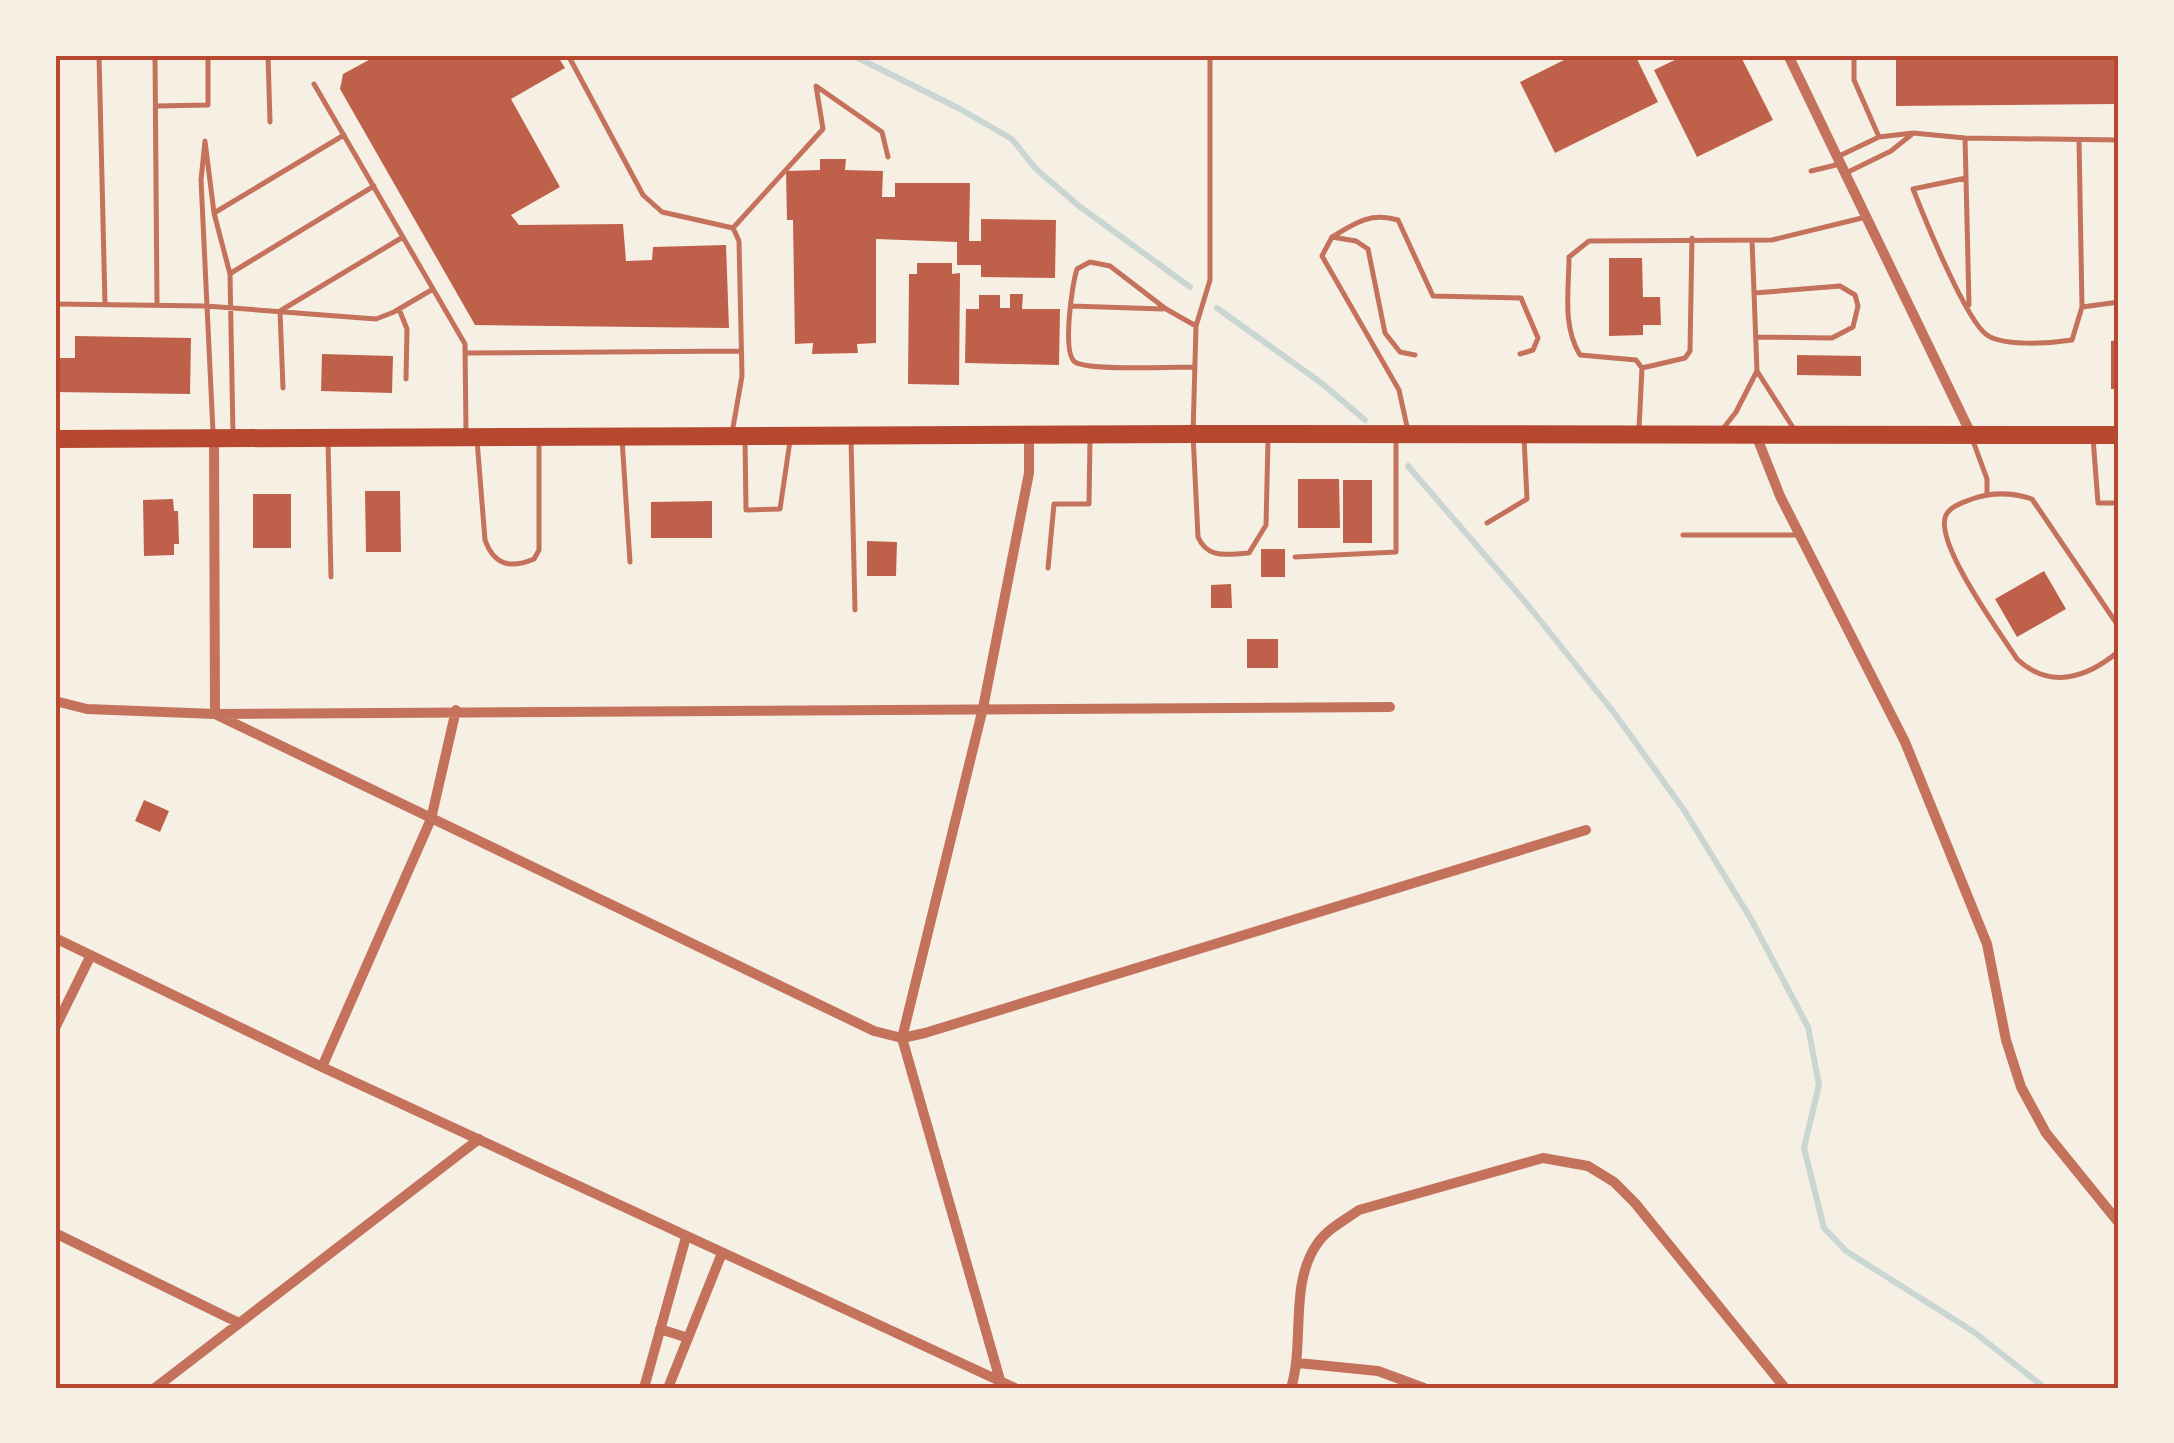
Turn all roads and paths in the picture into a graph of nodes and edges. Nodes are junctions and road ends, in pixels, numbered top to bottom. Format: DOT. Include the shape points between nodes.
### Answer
graph roads {
  1 [pos="99,55"];
  2 [pos="155,55"];
  3 [pos="208,55"];
  4 [pos="268,55"];
  5 [pos="568,55"];
  6 [pos="1210,55"];
  7 [pos="1788,55"];
  8 [pos="1854,55"];
  9 [pos="314,84"];
  10 [pos="156,106"];
  11 [pos="270,122"];
  12 [pos="1914,133"];
  13 [pos="344,136"];
  14 [pos="1879,137"];
  15 [pos="1965,138"];
  16 [pos="2078,139"];
  17 [pos="2119,140"];
  18 [pos="888,157"];
  19 [pos="1840,165"];
  20 [pos="1811,171"];
  21 [pos="1966,178"];
  22 [pos="374,186"];
  23 [pos="214,214"];
  24 [pos="1866,217"];
  25 [pos="733,228"];
  26 [pos="403,236"];
  27 [pos="1332,237"];
  28 [pos="1692,238"];
  29 [pos="1752,240"];
  30 [pos="230,274"];
  31 [pos="433,288"];
  32 [pos="1754,293"];
  33 [pos="2119,302"];
  34 [pos="55,304"];
  35 [pos="104,304"];
  36 [pos="157,305"];
  37 [pos="206,306"];
  38 [pos="1071,306"];
  39 [pos="2082,306"];
  40 [pos="230,308"];
  41 [pos="400,309"];
  42 [pos="1166,310"];
  43 [pos="280,312"];
  44 [pos="1969,312"];
  45 [pos="1196,326"];
  46 [pos="1756,337"];
  47 [pos="741,352"];
  48 [pos="465,354"];
  49 [pos="1520,354"];
  50 [pos="1414,356"];
  51 [pos="1195,367"];
  52 [pos="1642,368"];
  53 [pos="1757,370"];
  54 [pos="406,379"];
  55 [pos="283,388"];
  56 [pos="1090,434"];
  57 [pos="1193,434"];
  58 [pos="1268,434"];
  59 [pos="1402,434"];
  60 [pos="1524,434"];
  61 [pos="1970,434"];
  62 [pos="1029,435"];
  63 [pos="1639,435"];
  64 [pos="1718,435"];
  65 [pos="1756,435"];
  66 [pos="1800,435"];
  67 [pos="2092,435"];
  68 [pos="2119,435"];
  69 [pos="622,436"];
  70 [pos="738,436"];
  71 [pos="791,436"];
  72 [pos="851,436"];
  73 [pos="471,437"];
  74 [pos="540,437"];
  75 [pos="223,438"];
  76 [pos="328,438"];
  77 [pos="55,439"];
  78 [pos="1988,494"];
  79 [pos="2119,503"];
  80 [pos="1487,523"];
  81 [pos="55,533"];
  82 [pos="1800,535"];
  83 [pos="1683,536"];
  84 [pos="1295,556"];
  85 [pos="630,562"];
  86 [pos="1048,568"];
  87 [pos="331,577"];
  88 [pos="55,582"];
  89 [pos="856,610"];
  90 [pos="2119,627"];
  91 [pos="2119,651"];
  92 [pos="55,672"];
  93 [pos="56,701"];
  94 [pos="983,708"];
  95 [pos="1390,708"];
  96 [pos="456,710"];
  97 [pos="215,714"];
  98 [pos="431,819"];
  99 [pos="1586,830"];
  100 [pos="55,938"];
  101 [pos="91,955"];
  102 [pos="55,1028"];
  103 [pos="902,1038"];
  104 [pos="322,1067"];
  105 [pos="479,1139"];
  106 [pos="2119,1223"];
  107 [pos="55,1233"];
  108 [pos="686,1237"];
  109 [pos="722,1254"];
  110 [pos="239,1323"];
  111 [pos="660,1329"];
  112 [pos="688,1338"];
  113 [pos="1298,1363"];
  114 [pos="1000,1380"];
  115 [pos="155,1388"];
  116 [pos="644,1388"];
  117 [pos="668,1388"];
  118 [pos="1015,1388"];
  119 [pos="1291,1388"];
  120 [pos="1424,1388"];
  121 [pos="1786,1388"];
  1 -- 35 [label="lane"];
  2 -- 10 [label="lane"];
  3 -- 10 [label="lane" via="208,104"];
  4 -- 11 [label="lane"];
  5 -- 25 [label="lane" via="643,195 662,212"];
  6 -- 45 [label="lane" via="1210,280"];
  7 -- 19 [label="street"];
  8 -- 14 [label="lane" via="1854,80"];
  9 -- 13 [label="lane"];
  10 -- 36 [label="lane"];
  12 -- 14 [label="lane"];
  12 -- 15 [label="lane"];
  12 -- 19 [label="lane" via="1891,151"];
  13 -- 22 [label="lane"];
  13 -- 23 [label="lane"];
  14 -- 19 [label="lane"];
  15 -- 16 [label="lane"];
  15 -- 21 [label="lane"];
  16 -- 17 [label="lane"];
  16 -- 39 [label="lane"];
  18 -- 25 [label="lane" via="882,132 816,86 824,129"];
  19 -- 20 [label="lane"];
  19 -- 24 [label="street"];
  21 -- 44 [label="lane"];
  21 -- 44 [label="lane" via="1913,189"];
  22 -- 26 [label="lane"];
  22 -- 30 [label="lane"];
  23 -- 30 [label="lane"];
  23 -- 37 [label="lane" via="205,141"];
  24 -- 29 [label="lane"];
  24 -- 61 [label="street"];
  25 -- 47 [label="lane" via="739,241"];
  26 -- 31 [label="lane"];
  26 -- 43 [label="lane"];
  27 -- 49 [label="lane" via="1363,218 1398,220 1434,296 1521,298 1538,338 1533,350"];
  27 -- 50 [label="lane" via="1368,249 1386,333 1400,352"];
  27 -- 59 [label="lane" via="1322,256 1399,390"];
  28 -- 29 [label="lane"];
  28 -- 52 [label="lane" via="1690,351"];
  28 -- 52 [label="lane" via="1589,241 1570,257 1568,321 1580,355 1636,360"];
  29 -- 32 [label="lane"];
  30 -- 40 [label="lane"];
  31 -- 41 [label="lane"];
  31 -- 48 [label="lane"];
  32 -- 46 [label="lane"];
  32 -- 46 [label="lane" via="1840,286 1855,295 1858,306 1853,327 1832,338"];
  33 -- 39 [label="lane"];
  34 -- 35 [label="lane"];
  35 -- 36 [label="lane"];
  36 -- 37 [label="lane"];
  37 -- 40 [label="lane"];
  37 -- 75 [label="lane"];
  38 -- 42 [label="lane"];
  38 -- 42 [label="lane" via="1077,269 1098,262"];
  38 -- 51 [label="lane" via="1073,362"];
  39 -- 44 [label="lane" via="2072,340 2054,343 1985,335"];
  40 -- 43 [label="lane"];
  40 -- 75 [label="lane"];
  41 -- 43 [label="lane" via="376,319"];
  41 -- 54 [label="lane" via="407,329"];
  42 -- 45 [label="lane"];
  43 -- 55 [label="lane"];
  45 -- 51 [label="lane"];
  46 -- 53 [label="lane"];
  47 -- 48 [label="lane"];
  47 -- 70 [label="lane"];
  48 -- 73 [label="lane"];
  51 -- 57 [label="lane"];
  52 -- 63 [label="lane"];
  53 -- 64 [label="lane"];
  53 -- 66 [label="lane"];
  56 -- 57 [label="highway"];
  56 -- 62 [label="highway"];
  56 -- 86 [label="lane" via="1088,504 1054,504"];
  57 -- 58 [label="highway"];
  57 -- 58 [label="lane" via="1198,537 1212,554 1249,553 1263,532"];
  58 -- 59 [label="highway"];
  59 -- 60 [label="highway"];
  59 -- 84 [label="lane" via="1396,552"];
  60 -- 63 [label="highway"];
  60 -- 80 [label="lane" via="1528,498"];
  61 -- 66 [label="highway"];
  61 -- 67 [label="highway"];
  61 -- 78 [label="lane"];
  62 -- 72 [label="highway"];
  62 -- 94 [label="street" via="1028,473"];
  63 -- 64 [label="highway"];
  64 -- 65 [label="highway"];
  65 -- 66 [label="highway"];
  65 -- 82 [label="street"];
  67 -- 68 [label="highway"];
  67 -- 79 [label="lane" via="2098,503"];
  69 -- 70 [label="highway"];
  69 -- 74 [label="highway"];
  69 -- 85 [label="lane"];
  70 -- 71 [label="highway"];
  70 -- 71 [label="lane" via="746,510 780,509"];
  71 -- 72 [label="highway"];
  72 -- 89 [label="lane"];
  73 -- 74 [label="highway"];
  73 -- 74 [label="lane" via="485,540 500,564 534,559 539,550"];
  73 -- 76 [label="highway"];
  75 -- 76 [label="highway"];
  75 -- 77 [label="highway"];
  75 -- 97 [label="street"];
  76 -- 87 [label="lane"];
  78 -- 90 [label="lane" via="2032,500"];
  78 -- 91 [label="lane" via="1954,506 1944,526 1956,564 2017,658 2052,678 2085,673"];
  81 -- 88 [label="lane"];
  82 -- 83 [label="lane"];
  82 -- 106 [label="street" via="1906,742 1986,944 2021,1087 2046,1133"];
  92 -- 93 [label="lane"];
  93 -- 97 [label="street" via="87,709"];
  94 -- 95 [label="street"];
  94 -- 96 [label="street"];
  94 -- 103 [label="street"];
  96 -- 97 [label="street"];
  96 -- 98 [label="street"];
  97 -- 98 [label="street"];
  98 -- 103 [label="street" via="874,1031"];
  98 -- 104 [label="street"];
  99 -- 103 [label="street"];
  100 -- 101 [label="street"];
  101 -- 102 [label="street"];
  101 -- 104 [label="street"];
  103 -- 114 [label="street"];
  104 -- 105 [label="street"];
  105 -- 108 [label="street"];
  105 -- 110 [label="street"];
  107 -- 110 [label="street"];
  108 -- 109 [label="street"];
  108 -- 111 [label="street"];
  109 -- 112 [label="street"];
  109 -- 114 [label="street"];
  110 -- 115 [label="street"];
  111 -- 112 [label="street"];
  111 -- 116 [label="street"];
  112 -- 117 [label="street"];
  113 -- 119 [label="street"];
  113 -- 120 [label="street" via="1378,1370"];
  113 -- 121 [label="street" via="1306,1266 1335,1226 1359,1210 1543,1158 1588,1166 1614,1182"];
  114 -- 118 [label="street"];
}
